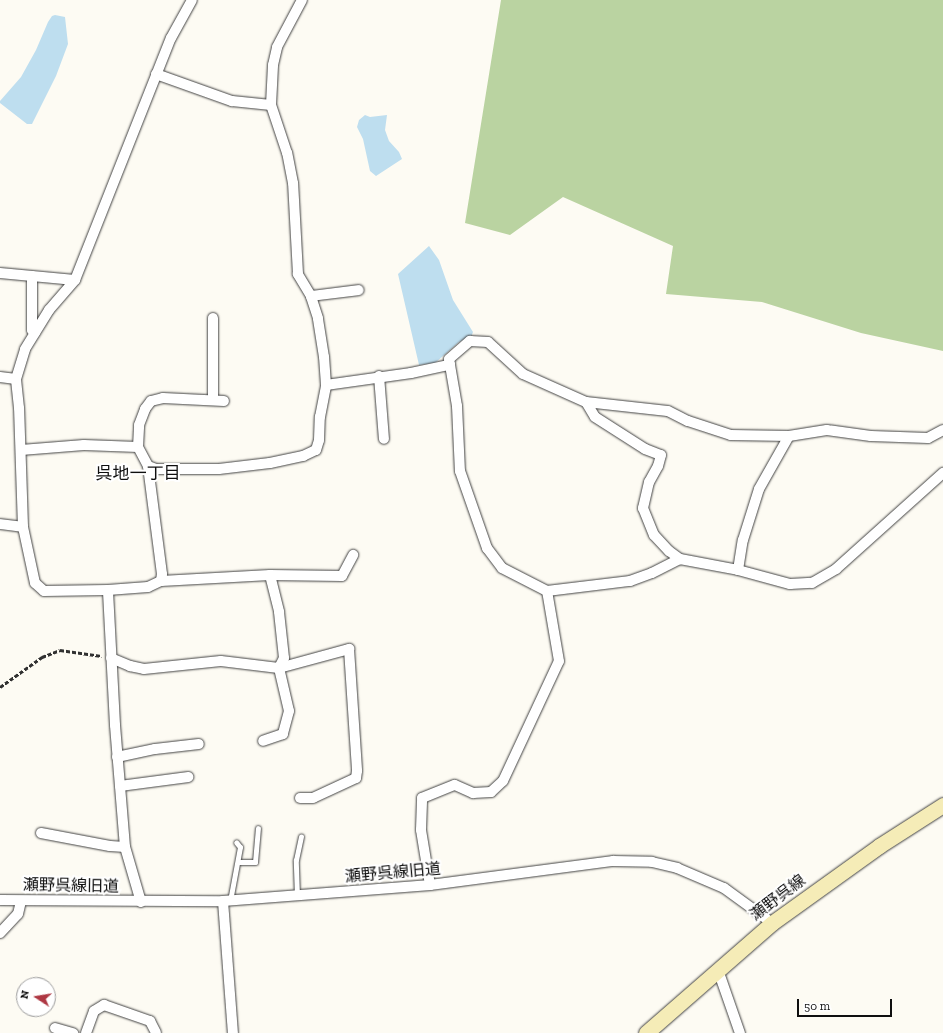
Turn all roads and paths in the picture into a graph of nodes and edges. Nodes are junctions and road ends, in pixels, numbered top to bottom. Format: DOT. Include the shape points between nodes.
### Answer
graph roads {
  1 [pos="192,0"];
  2 [pos="302,0"];
  3 [pos="156,74"];
  4 [pos="271,105"];
  5 [pos="0,273"];
  6 [pos="32,276"];
  7 [pos="75,280"];
  8 [pos="359,290"];
  9 [pos="311,296"];
  10 [pos="213,318"];
  11 [pos="35,333"];
  12 [pos="450,365"];
  13 [pos="379,376"];
  14 [pos="0,378"];
  15 [pos="16,379"];
  16 [pos="326,384"];
  17 [pos="213,400"];
  18 [pos="224,400"];
  19 [pos="586,402"];
  20 [pos="943,430"];
  21 [pos="789,436"];
  22 [pos="384,439"];
  23 [pos="138,447"];
  24 [pos="21,450"];
  25 [pos="148,466"];
  26 [pos="943,473"];
  27 [pos="0,524"];
  28 [pos="23,527"];
  29 [pos="353,555"];
  30 [pos="680,559"];
  31 [pos="738,570"];
  32 [pos="270,575"];
  33 [pos="161,581"];
  34 [pos="108,590"];
  35 [pos="547,591"];
  36 [pos="111,658"];
  37 [pos="279,668"];
  38 [pos="0,687"];
  39 [pos="263,741"];
  40 [pos="199,744"];
  41 [pos="117,757"];
  42 [pos="188,777"];
  43 [pos="120,786"];
  44 [pos="300,798"];
  45 [pos="943,806"];
  46 [pos="258,828"];
  47 [pos="41,833"];
  48 [pos="301,837"];
  49 [pos="236,842"];
  50 [pos="125,847"];
  51 [pos="238,862"];
  52 [pos="430,885"];
  53 [pos="297,896"];
  54 [pos="0,900"];
  55 [pos="21,901"];
  56 [pos="226,901"];
  57 [pos="141,902"];
  58 [pos="772,923"];
  59 [pos="0,933"];
  60 [pos="718,970"];
  61 [pos="55,1028"];
  62 [pos="73,1033"];
  63 [pos="86,1033"];
  64 [pos="156,1033"];
  65 [pos="232,1033"];
  66 [pos="646,1033"];
  67 [pos="740,1033"];
  1 -- 3 [label="street" via="171,38"];
  2 -- 4 [label="street" via="277,47 273,65"];
  3 -- 4 [label="street" via="232,101"];
  3 -- 7 [label="street"];
  4 -- 9 [label="street" via="287,153 293,183 298,274"];
  5 -- 6 [label="street"];
  6 -- 7 [label="street"];
  6 -- 11 [label="street" via="32,330"];
  7 -- 11 [label="street" via="49,310"];
  8 -- 9 [label="street"];
  9 -- 16 [label="street" via="318,318"];
  10 -- 17 [label="street"];
  11 -- 15 [label="street" via="25,349"];
  12 -- 13 [label="street"];
  12 -- 19 [label="street" via="449,359 470,341 488,342 523,374"];
  12 -- 35 [label="street" via="457,406 460,471 487,548 502,568"];
  13 -- 16 [label="street"];
  13 -- 22 [label="street"];
  14 -- 15 [label="street"];
  15 -- 24 [label="street"];
  16 -- 25 [label="street" via="316,450 303,456 219,469 156,469"];
  17 -- 18 [label="street"];
  17 -- 23 [label="street" via="163,398 151,401 139,425"];
  19 -- 21 [label="street" via="668,411 688,421 731,435"];
  19 -- 30 [label="street" via="595,417 645,449 661,455 649,482 643,508 654,535"];
  20 -- 21 [label="street" via="928,438 871,436 827,430"];
  21 -- 31 [label="street" via="759,489"];
  23 -- 24 [label="street" via="84,445"];
  23 -- 25 [label="street"];
  24 -- 28 [label="street"];
  25 -- 33 [label="street"];
  26 -- 31 [label="street" via="836,569 812,583 790,584"];
  27 -- 28 [label="street"];
  28 -- 34 [label="street" via="35,582 44,591"];
  29 -- 32 [label="street" via="342,576"];
  30 -- 31 [label="street"];
  30 -- 35 [label="street" via="630,581"];
  32 -- 33 [label="street"];
  32 -- 37 [label="street" via="279,612 284,658"];
  33 -- 34 [label="street" via="148,587"];
  34 -- 36 [label="street"];
  35 -- 52 [label="street" via="559,661 503,781 491,792 474,794 455,785 422,798 421,830"];
  36 -- 37 [label="street" via="144,669 221,661"];
  36 -- 38 [label="path" via="60,650 42,657"];
  36 -- 41 [label="street"];
  37 -- 39 [label="street" via="289,711 283,734"];
  37 -- 44 [label="street" via="349,649 356,778 313,798"];
  40 -- 41 [label="street"];
  41 -- 43 [label="street"];
  42 -- 43 [label="street"];
  43 -- 50 [label="street"];
  45 -- 58 [label="main road, 瀬野呉線" via="879,846"];
  46 -- 51 [label="lane" via="255,862"];
  47 -- 50 [label="street"];
  48 -- 53 [label="lane" via="296,860"];
  49 -- 51 [label="lane" via="240,847"];
  50 -- 57 [label="street"];
  51 -- 56 [label="lane"];
  52 -- 53 [label="street, 瀬野呉線旧道"];
  52 -- 58 [label="street, 瀬野呉線旧道" via="613,861 652,862 677,868 724,888"];
  53 -- 56 [label="street, 瀬野呉線旧道"];
  54 -- 55 [label="street, 瀬野呉線旧道"];
  55 -- 57 [label="street, 瀬野呉線旧道"];
  55 -- 59 [label="street" via="18,914"];
  56 -- 57 [label="street, 瀬野呉線旧道"];
  56 -- 65 [label="street"];
  58 -- 60 [label="main road, 瀬野呉線"];
  60 -- 66 [label="main road, 瀬野呉線"];
  60 -- 67 [label="street"];
  61 -- 62 [label="street"];
  63 -- 64 [label="street" via="94,1011 104,1005 150,1021"];
}
